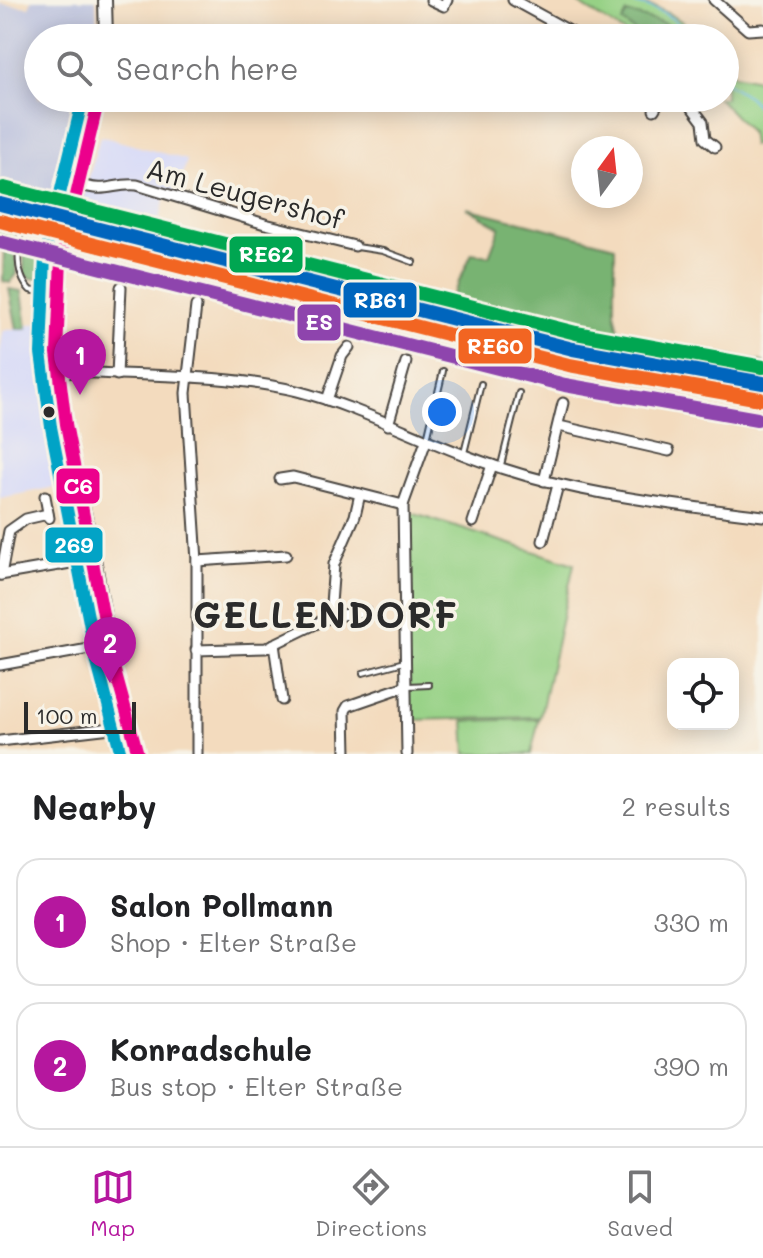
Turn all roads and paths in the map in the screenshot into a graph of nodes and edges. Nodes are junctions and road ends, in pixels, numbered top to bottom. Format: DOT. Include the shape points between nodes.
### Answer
graph roads {
  1 [pos="105,0"];
  2 [pos="431,0"];
  3 [pos="447,0"];
  4 [pos="513,0"];
  5 [pos="714,0"];
  6 [pos="106,24"];
  7 [pos="557,24"];
  8 [pos="763,29"];
  9 [pos="96,112"];
  10 [pos="696,112"];
  11 [pos="715,147"];
  12 [pos="78,184"];
  13 [pos="0,187"];
  14 [pos="355,246"];
  15 [pos="413,262"];
  16 [pos="121,287"];
  17 [pos="57,295"];
  18 [pos="196,306"];
  19 [pos="349,347"];
  20 [pos="406,362"];
  21 [pos="443,371"];
  22 [pos="60,374"];
  23 [pos="117,375"];
  24 [pos="188,379"];
  25 [pos="481,384"];
  26 [pos="519,393"];
  27 [pos="327,400"];
  28 [pos="563,403"];
  29 [pos="388,425"];
  30 [pos="559,426"];
  31 [pos="426,441"];
  32 [pos="669,451"];
  33 [pos="464,455"];
  34 [pos="496,466"];
  35 [pos="280,479"];
  36 [pos="544,481"];
  37 [pos="558,485"];
  38 [pos="360,494"];
  39 [pos="45,496"];
  40 [pos="403,505"];
  41 [pos="763,516"];
  42 [pos="473,522"];
  43 [pos="54,533"];
  44 [pos="543,541"];
  45 [pos="286,555"];
  46 [pos="94,559"];
  47 [pos="197,561"];
  48 [pos="60,565"];
  49 [pos="1,575"];
  50 [pos="365,611"];
  51 [pos="330,617"];
  52 [pos="274,644"];
  53 [pos="111,645"];
  54 [pos="196,650"];
  55 [pos="406,662"];
  56 [pos="0,665"];
  57 [pos="363,673"];
  58 [pos="429,685"];
  59 [pos="406,686"];
  60 [pos="282,700"];
  61 [pos="128,726"];
  62 [pos="0,741"];
  63 [pos="138,754"];
  64 [pos="197,754"];
  65 [pos="346,754"];
  66 [pos="407,754"];
  1 -- 6 [label="main road"];
  2 -- 3 [label="street" via="444,6"];
  4 -- 7 [label="street"];
  5 -- 8 [label="street" via="748,30"];
  9 -- 12 [label="main road"];
  10 -- 11 [label="street" via="705,139"];
  12 -- 14 [label="street, Am Leugershof" via="109,190 137,185"];
  12 -- 17 [label="main road"];
  13 -- 17 [label="lane" via="30,195 23,221 21,278 30,290"];
  14 -- 15 [label="lane"];
  16 -- 23 [label="street"];
  17 -- 22 [label="main road"];
  18 -- 24 [label="street"];
  19 -- 27 [label="street"];
  20 -- 29 [label="street"];
  21 -- 31 [label="lane"];
  22 -- 23 [label="street"];
  22 -- 46 [label="main road"];
  23 -- 24 [label="street"];
  24 -- 27 [label="street" via="268,386"];
  24 -- 47 [label="street"];
  25 -- 33 [label="lane"];
  26 -- 34 [label="lane"];
  27 -- 29 [label="street"];
  28 -- 30 [label="street"];
  29 -- 31 [label="street"];
  30 -- 32 [label="street"];
  30 -- 36 [label="street"];
  31 -- 33 [label="street"];
  31 -- 40 [label="street"];
  33 -- 34 [label="street"];
  34 -- 36 [label="street"];
  34 -- 42 [label="street"];
  35 -- 38 [label="street" via="293,477"];
  36 -- 37 [label="street"];
  37 -- 41 [label="street"];
  37 -- 44 [label="street"];
  38 -- 40 [label="street"];
  38 -- 51 [label="street" via="334,564"];
  39 -- 49 [label="street" via="48,516 26,519 9,531"];
  40 -- 55 [label="street"];
  43 -- 48 [label="street"];
  45 -- 47 [label="street"];
  46 -- 48 [label="street"];
  46 -- 53 [label="main road"];
  47 -- 54 [label="street"];
  48 -- 49 [label="street"];
  50 -- 51 [label="street"];
  51 -- 52 [label="street"];
  52 -- 54 [label="street" via="245,651"];
  52 -- 60 [label="street"];
  53 -- 56 [label="street"];
  53 -- 61 [label="main road"];
  54 -- 64 [label="street"];
  55 -- 57 [label="lane"];
  55 -- 59 [label="street"];
  58 -- 59 [label="lane"];
  59 -- 65 [label="street" via="348,706"];
  59 -- 66 [label="street"];
  61 -- 62 [label="street"];
  61 -- 63 [label="main road"];
}
